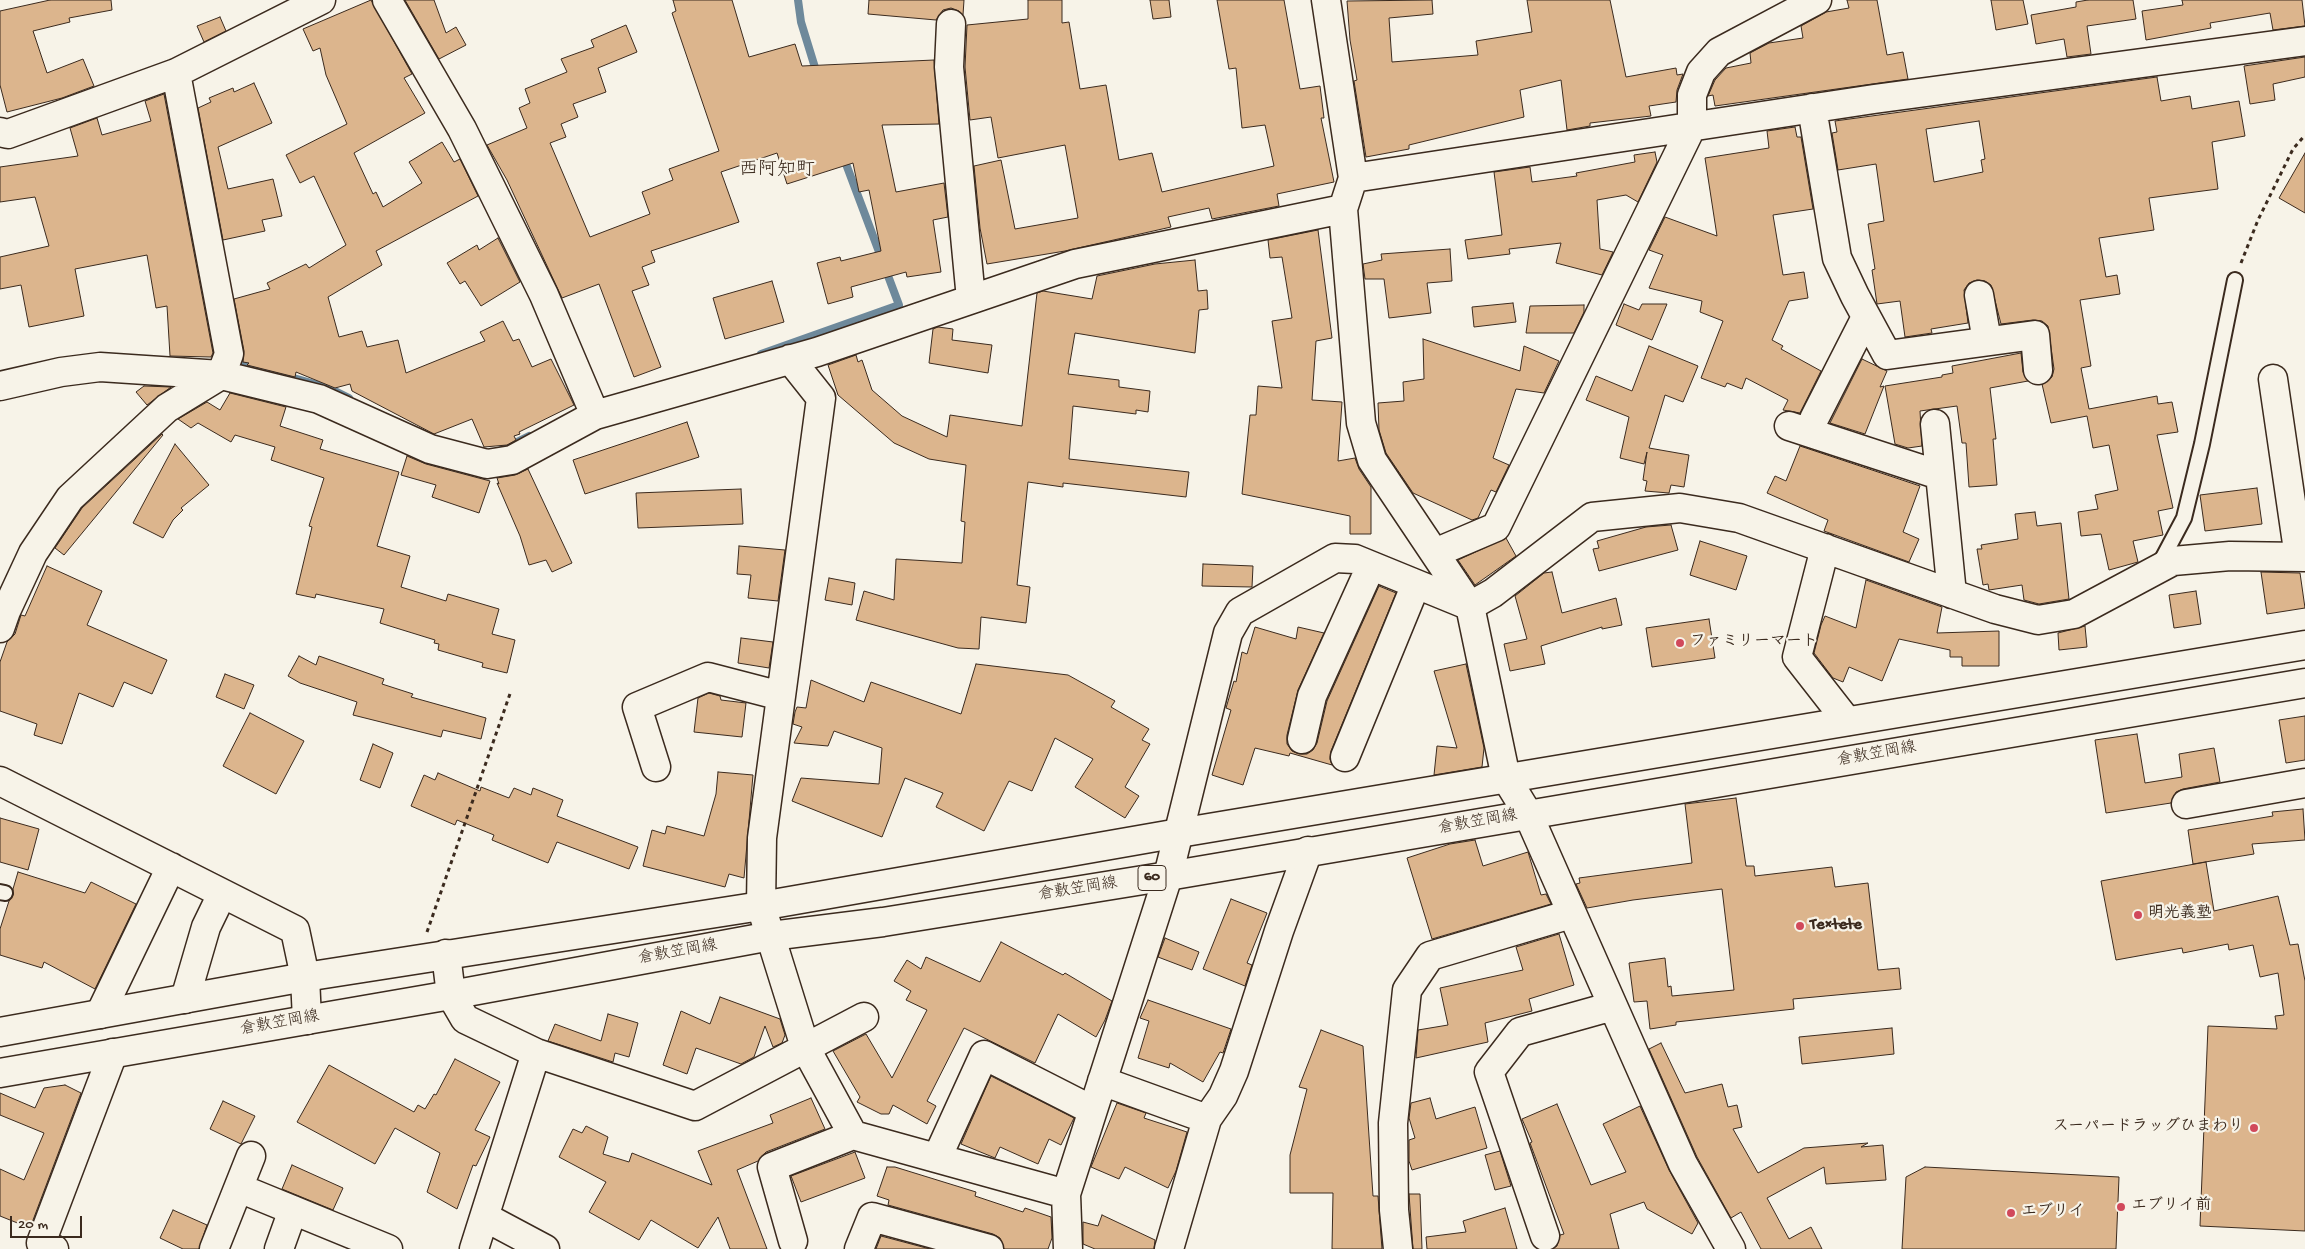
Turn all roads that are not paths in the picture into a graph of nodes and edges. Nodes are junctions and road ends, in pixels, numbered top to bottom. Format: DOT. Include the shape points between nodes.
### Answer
graph roads {
  1 [pos="321,0"];
  2 [pos="387,0"];
  3 [pos="1326,0"];
  4 [pos="1817,0"];
  5 [pos="951,24"];
  6 [pos="2305,42"];
  7 [pos="176,73"];
  8 [pos="1812,108"];
  9 [pos="1692,126"];
  10 [pos="0,132"];
  11 [pos="1353,178"];
  12 [pos="1343,209"];
  13 [pos="2235,280"];
  14 [pos="1979,295"];
  15 [pos="971,299"];
  16 [pos="1866,317"];
  17 [pos="1987,341"];
  18 [pos="790,358"];
  19 [pos="2038,370"];
  20 [pos="221,375"];
  21 [pos="2273,379"];
  22 [pos="0,386"];
  23 [pos="595,415"];
  24 [pos="1934,424"];
  25 [pos="1939,475"];
  26 [pos="1825,548"];
  27 [pos="1435,553"];
  28 [pos="2302,557"];
  29 [pos="1371,566"];
  30 [pos="2156,570"];
  31 [pos="1416,584"];
  32 [pos="1952,594"];
  33 [pos="1470,606"];
  34 [pos="0,628"];
  35 [pos="2305,645"];
  36 [pos="2305,683"];
  37 [pos="781,696"];
  38 [pos="1847,722"];
  39 [pos="1302,739"];
  40 [pos="1345,757"];
  41 [pos="656,767"];
  42 [pos="1506,778"];
  43 [pos="0,781"];
  44 [pos="2305,783"];
  45 [pos="2186,804"];
  46 [pos="1528,814"];
  47 [pos="1178,833"];
  48 [pos="1308,852"];
  49 [pos="170,867"];
  50 [pos="1168,876"];
  51 [pos="222,894"];
  52 [pos="761,906"];
  53 [pos="1571,914"];
  54 [pos="771,936"];
  55 [pos="446,954"];
  56 [pos="305,977"];
  57 [pos="451,995"];
  58 [pos="185,999"];
  59 [pos="1613,1006"];
  60 [pos="100,1014"];
  61 [pos="864,1017"];
  62 [pos="307,1020"];
  63 [pos="0,1032"];
  64 [pos="805,1048"];
  65 [pos="113,1053"];
  66 [pos="536,1053"];
  67 [pos="0,1073"];
  68 [pos="1102,1081"];
  69 [pos="1092,1110"];
  70 [pos="1207,1119"];
  71 [pos="854,1135"];
  72 [pos="251,1156"];
  73 [pos="937,1158"];
  74 [pos="239,1188"];
  75 [pos="1066,1194"];
  76 [pos="293,1210"];
  77 [pos="485,1217"];
  78 [pos="1545,1236"];
  79 [pos="792,1242"];
  80 [pos="1726,1247"];
  81 [pos="54,1249"];
  82 [pos="214,1249"];
  83 [pos="279,1249"];
  84 [pos="388,1249"];
  85 [pos="474,1249"];
  86 [pos="545,1249"];
  87 [pos="859,1249"];
  88 [pos="990,1249"];
  89 [pos="1068,1249"];
  90 [pos="1169,1249"];
  91 [pos="1398,1249"];
  1 -- 7 [label="street"];
  2 -- 23 [label="street" via="462,129 544,295"];
  3 -- 11 [label="street"];
  4 -- 9 [label="street" via="1719,52 1701,72 1692,95"];
  5 -- 15 [label="street" via="949,67"];
  6 -- 8 [label="street"];
  7 -- 10 [label="street" via="8,134"];
  7 -- 20 [label="street" via="229,354"];
  8 -- 9 [label="street"];
  8 -- 16 [label="street" via="1837,258"];
  9 -- 11 [label="street"];
  9 -- 27 [label="street" via="1496,527"];
  11 -- 12 [label="street"];
  12 -- 15 [label="street" via="1076,264"];
  12 -- 27 [label="street" via="1360,423 1372,460"];
  13 -- 30 [label="lane" via="2184,518"];
  14 -- 17 [label="street"];
  15 -- 18 [label="street"];
  16 -- 17 [label="street" via="1887,355"];
  16 -- 25 [label="street" via="1802,422"];
  17 -- 19 [label="street" via="2035,334"];
  18 -- 23 [label="street"];
  18 -- 37 [label="street" via="822,398"];
  20 -- 22 [label="street" via="100,368 61,372"];
  20 -- 23 [label="street" via="319,399 430,448 487,464 512,460"];
  20 -- 34 [label="street" via="167,408 70,498 33,553"];
  21 -- 28 [label="street"];
  24 -- 25 [label="street"];
  25 -- 32 [label="street"];
  26 -- 32 [label="street"];
  26 -- 33 [label="street" via="1739,518 1680,508 1592,517 1493,593"];
  26 -- 38 [label="street" via="1797,657"];
  27 -- 33 [label="street"];
  28 -- 30 [label="street" via="2230,556 2173,561"];
  29 -- 31 [label="street"];
  29 -- 39 [label="street" via="1312,696"];
  29 -- 47 [label="street" via="1355,559 1335,558 1240,612 1228,633"];
  30 -- 32 [label="street" via="2074,614 2038,620"];
  31 -- 33 [label="street"];
  31 -- 40 [label="street"];
  33 -- 42 [label="street"];
  35 -- 38 [label="street, 倉敷笠岡線"];
  36 -- 46 [label="street, 倉敷笠岡線 / 60"];
  37 -- 41 [label="street" via="708,677 637,707"];
  37 -- 52 [label="street" via="762,838"];
  38 -- 42 [label="street, 倉敷笠岡線"];
  42 -- 46 [label="street"];
  42 -- 47 [label="street, 倉敷笠岡線"];
  43 -- 49 [label="street"];
  44 -- 45 [label="street"];
  46 -- 48 [label="street, 倉敷笠岡線 / 60"];
  46 -- 53 [label="street"];
  47 -- 50 [label="street"];
  47 -- 52 [label="street, 倉敷笠岡線"];
  48 -- 50 [label="street, 倉敷笠岡線 / 60"];
  48 -- 70 [label="street" via="1234,1071 1223,1096"];
  49 -- 51 [label="street"];
  49 -- 60 [label="street"];
  50 -- 54 [label="street, 倉敷笠岡線 / 60" via="884,922"];
  50 -- 68 [label="street"];
  51 -- 56 [label="street" via="295,930"];
  51 -- 58 [label="street" via="206,927"];
  52 -- 54 [label="street"];
  52 -- 55 [label="street, 倉敷笠岡線"];
  53 -- 59 [label="street"];
  53 -- 91 [label="street" via="1430,956 1407,990 1393,1124"];
  54 -- 57 [label="street, 倉敷笠岡線 / 60"];
  54 -- 64 [label="street"];
  55 -- 56 [label="street, 倉敷笠岡線"];
  55 -- 57 [label="street"];
  56 -- 58 [label="street, 倉敷笠岡線"];
  56 -- 62 [label="street"];
  57 -- 62 [label="street, 倉敷笠岡線 / 60"];
  57 -- 66 [label="street" via="465,1020"];
  58 -- 60 [label="street, 倉敷笠岡線"];
  59 -- 78 [label="street" via="1520,1032 1489,1072"];
  59 -- 80 [label="street" via="1683,1164"];
  60 -- 63 [label="street, 倉敷笠岡線"];
  61 -- 64 [label="street"];
  62 -- 65 [label="street, 倉敷笠岡線 / 60"];
  64 -- 66 [label="street" via="695,1106"];
  64 -- 71 [label="street"];
  65 -- 67 [label="street, 倉敷笠岡線 / 60"];
  65 -- 81 [label="street" via="41,1243"];
  66 -- 77 [label="street"];
  68 -- 69 [label="street"];
  68 -- 70 [label="street"];
  69 -- 73 [label="street" via="984,1055"];
  69 -- 75 [label="street"];
  70 -- 90 [label="street"];
  71 -- 73 [label="street"];
  71 -- 79 [label="street" via="772,1167"];
  72 -- 74 [label="street"];
  73 -- 75 [label="street"];
  74 -- 76 [label="street"];
  74 -- 82 [label="street"];
  75 -- 89 [label="street"];
  76 -- 83 [label="street"];
  76 -- 84 [label="street"];
  77 -- 85 [label="street"];
  77 -- 86 [label="street"];
  87 -- 88 [label="street" via="872,1217"];
}
